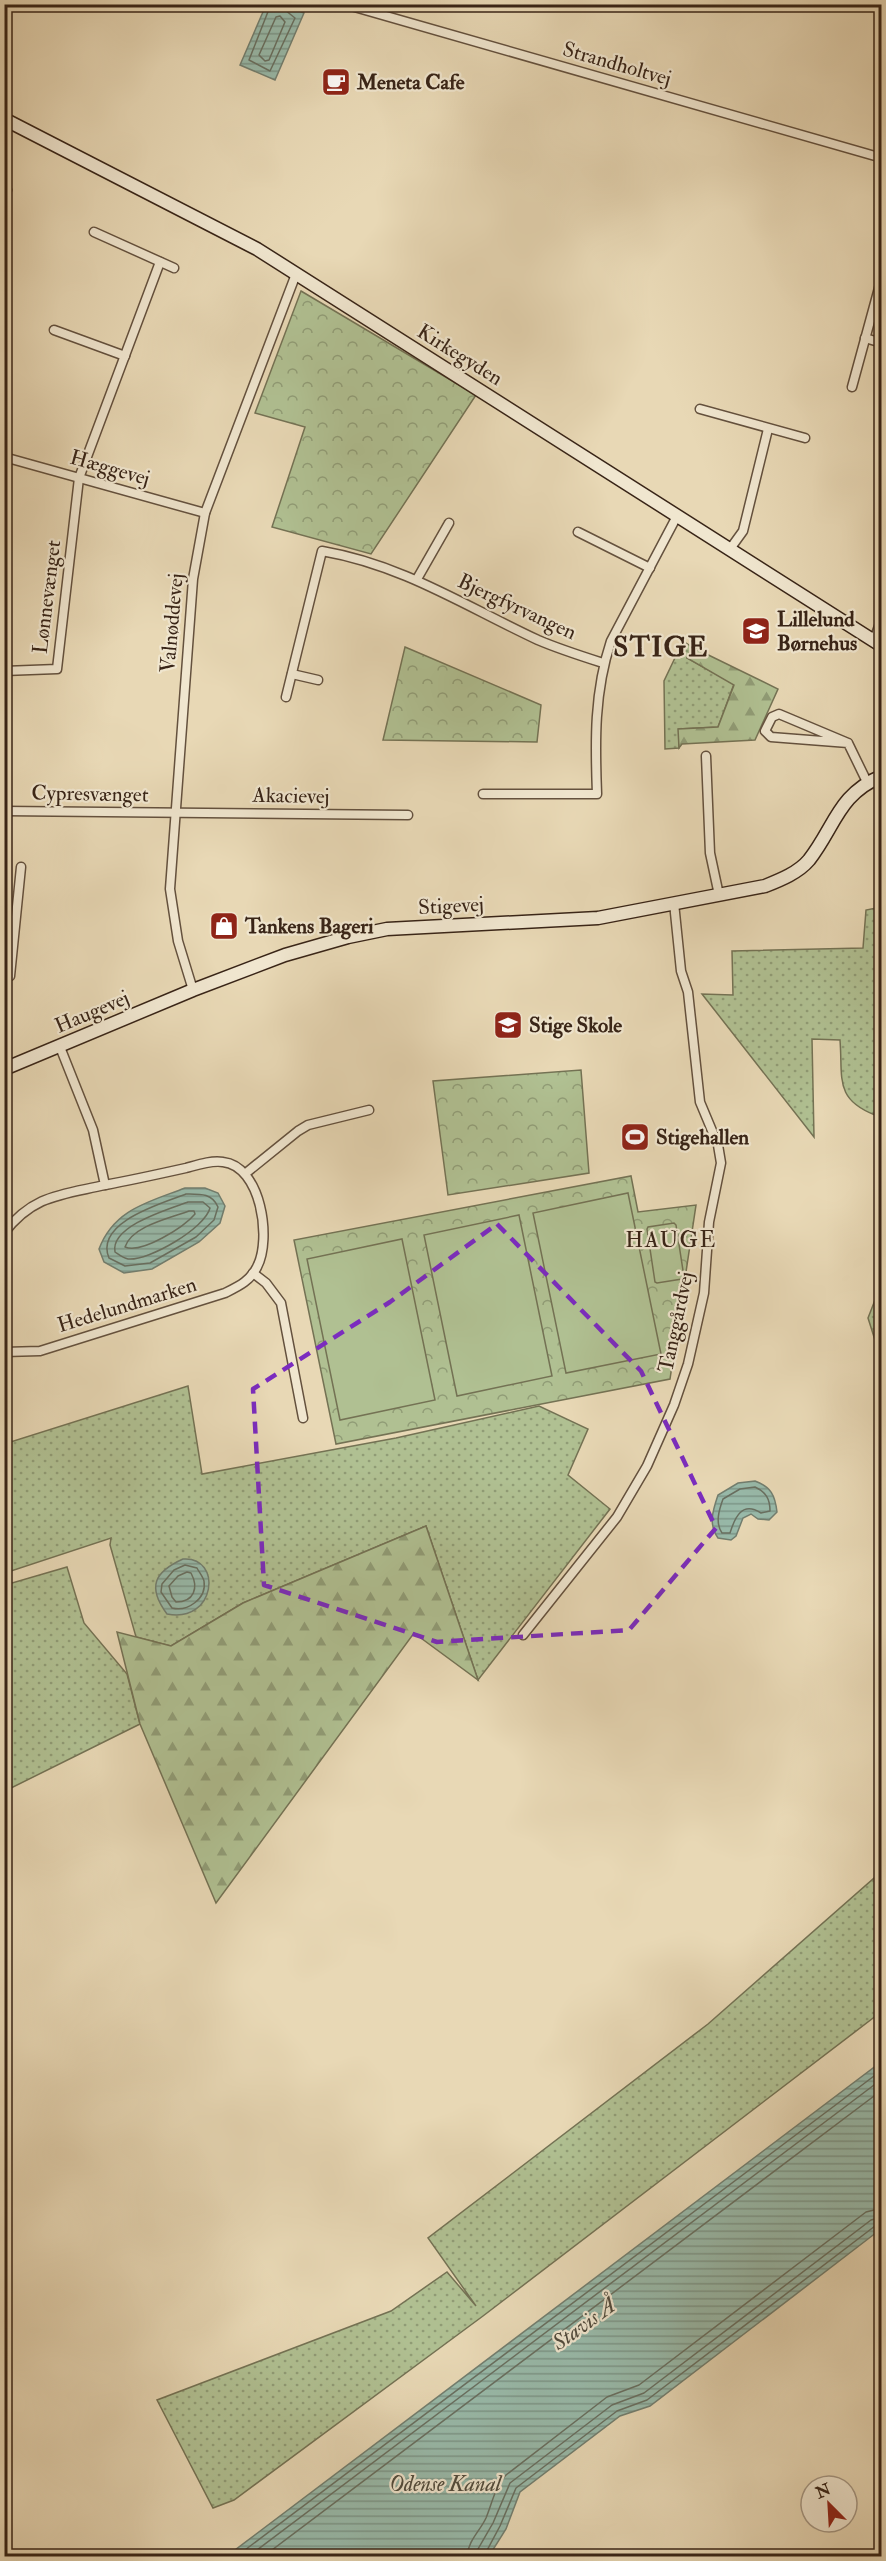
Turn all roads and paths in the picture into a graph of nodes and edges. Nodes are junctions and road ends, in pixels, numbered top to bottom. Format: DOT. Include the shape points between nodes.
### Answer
graph roads {
  1 [pos="344,4"];
  2 [pos="4,119"];
  3 [pos="882,158"];
  4 [pos="4,188"];
  5 [pos="4,197"];
  6 [pos="94,232"];
  7 [pos="160,262"];
  8 [pos="174,268"];
  9 [pos="296,274"];
  10 [pos="882,278"];
  11 [pos="54,330"];
  12 [pos="865,338"];
  13 [pos="882,343"];
  14 [pos="125,356"];
  15 [pos="852,387"];
  16 [pos="700,409"];
  17 [pos="768,429"];
  18 [pos="805,438"];
  19 [pos="4,457"];
  20 [pos="79,478"];
  21 [pos="205,513"];
  22 [pos="677,516"];
  23 [pos="449,523"];
  24 [pos="578,532"];
  25 [pos="729,549"];
  26 [pos="650,568"];
  27 [pos="417,579"];
  28 [pos="882,618"];
  29 [pos="878,643"];
  30 [pos="603,663"];
  31 [pos="4,671"];
  32 [pos="292,674"];
  33 [pos="318,680"];
  34 [pos="286,697"];
  35 [pos="848,743"];
  36 [pos="706,756"];
  37 [pos="882,776"];
  38 [pos="867,782"];
  39 [pos="483,794"];
  40 [pos="4,811"];
  41 [pos="174,813"];
  42 [pos="408,815"];
  43 [pos="21,867"];
  44 [pos="719,895"];
  45 [pos="674,903"];
  46 [pos="4,975"];
  47 [pos="193,990"];
  48 [pos="60,1047"];
  49 [pos="4,1069"];
  50 [pos="369,1110"];
  51 [pos="246,1173"];
  52 [pos="105,1185"];
  53 [pos="4,1233"];
  54 [pos="256,1269"];
  55 [pos="4,1353"];
  56 [pos="303,1418"];
  57 [pos="523,1635"];
  1 -- 3 [label="street, Strandholtvej"];
  2 -- 9 [label="street, Kirkegyden" via="248,244"];
  4 -- 5 [label="street"];
  6 -- 7 [label="street"];
  7 -- 8 [label="street"];
  7 -- 14 [label="street"];
  9 -- 21 [label="street, Valnøddevej"];
  9 -- 22 [label="street, Kirkegyden"];
  10 -- 12 [label="street"];
  11 -- 14 [label="street"];
  12 -- 13 [label="street"];
  12 -- 15 [label="street"];
  14 -- 20 [label="street"];
  16 -- 17 [label="street"];
  17 -- 18 [label="street"];
  17 -- 25 [label="street" via="743,531"];
  19 -- 20 [label="street, Hæggevej"];
  20 -- 21 [label="street, Hæggevej"];
  20 -- 31 [label="street, Lønnevænget" via="57,669"];
  21 -- 41 [label="street, Valnøddevej" via="193,579"];
  22 -- 25 [label="street, Kirkegyden"];
  22 -- 26 [label="street"];
  23 -- 27 [label="street"];
  24 -- 26 [label="street"];
  25 -- 29 [label="street, Kirkegyden"];
  26 -- 30 [label="street"];
  27 -- 30 [label="street, Bjergfyrvangen" via="539,640"];
  27 -- 32 [label="street, Bjergfyrvangen" via="354,556 322,551"];
  28 -- 29 [label="street"];
  30 -- 39 [label="street" via="595,724 597,794"];
  32 -- 33 [label="street"];
  32 -- 34 [label="street, Bjergfyrvangen"];
  35 -- 35 [label="street" via="780,714 772,717 765,731 771,737"];
  35 -- 38 [label="street"];
  36 -- 44 [label="street" via="710,853"];
  37 -- 38 [label="street, Stigevej"];
  38 -- 44 [label="street, Stigevej" via="846,800 808,861 794,872 765,886"];
  40 -- 41 [label="street, Cypresvænget"];
  41 -- 42 [label="street, Akacievej"];
  41 -- 47 [label="street, Valnøddevej" via="170,889 178,941"];
  43 -- 46 [label="street" via="10,976"];
  44 -- 45 [label="street, Stigevej"];
  45 -- 47 [label="street, Stigevej" via="598,918 375,931 318,944"];
  45 -- 57 [label="street, Tanggårdvej" via="700,1102 718,1145 721,1163 709,1222 704,1293 677,1398 646,1466 617,1517"];
  47 -- 48 [label="street, Haugevej"];
  48 -- 49 [label="street, Haugevej"];
  48 -- 52 [label="street" via="93,1130"];
  50 -- 51 [label="street" via="304,1127"];
  51 -- 52 [label="street" via="222,1161"];
  51 -- 54 [label="street" via="262,1224 263,1245"];
  52 -- 53 [label="street" via="41,1200"];
  54 -- 55 [label="street, Hedelundmarken" via="241,1285 212,1297 40,1351"];
  54 -- 56 [label="street" via="281,1303"];
}
